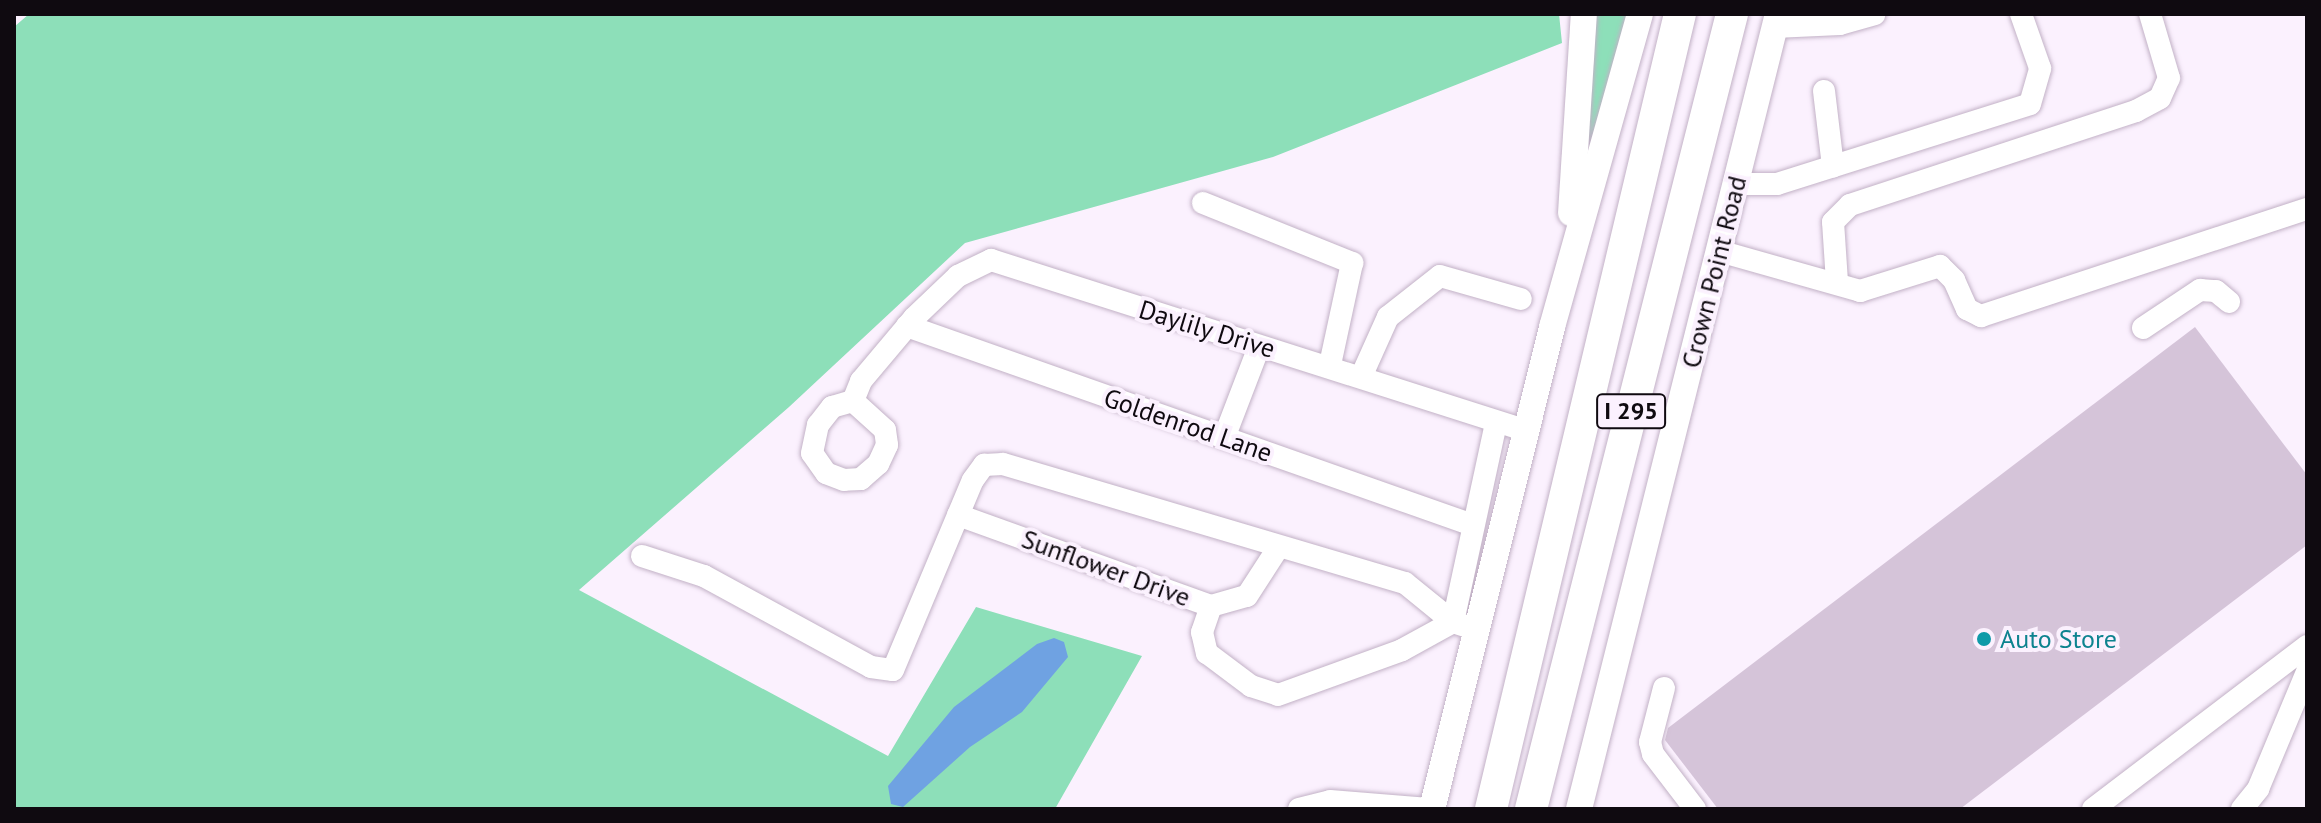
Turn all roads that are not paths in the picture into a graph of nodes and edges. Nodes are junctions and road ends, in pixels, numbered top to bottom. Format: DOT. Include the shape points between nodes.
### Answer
graph roads {
  1 [pos="1584,14"];
  2 [pos="1640,14"];
  3 [pos="1732,14"];
  4 [pos="1875,14"];
  5 [pos="2021,14"];
  6 [pos="2150,14"];
  7 [pos="1678,21"];
  8 [pos="1776,21"];
  9 [pos="1824,91"];
  10 [pos="1833,166"];
  11 [pos="1735,184"];
  12 [pos="1203,203"];
  13 [pos="2307,209"];
  14 [pos="1719,251"];
  15 [pos="1837,282"];
  16 [pos="1563,288"];
  17 [pos="1521,299"];
  18 [pos="2229,302"];
  19 [pos="907,326"];
  20 [pos="2143,328"];
  21 [pos="1259,347"];
  22 [pos="1330,365"];
  23 [pos="1361,377"];
  24 [pos="853,401"];
  25 [pos="1496,423"];
  26 [pos="1527,431"];
  27 [pos="1224,438"];
  28 [pos="958,515"];
  29 [pos="1470,524"];
  30 [pos="1278,548"];
  31 [pos="642,556"];
  32 [pos="1211,606"];
  33 [pos="1465,626"];
  34 [pos="2307,646"];
  35 [pos="2307,672"];
  36 [pos="1664,688"];
  37 [pos="1299,809"];
  38 [pos="1431,809"];
  39 [pos="1491,809"];
  40 [pos="1531,809"];
  41 [pos="1579,809"];
  42 [pos="1695,809"];
  43 [pos="2093,809"];
  44 [pos="2242,809"];
  1 -- 16 [label="main road" via="1581,120"];
  2 -- 16 [label="main road"];
  3 -- 40 [label="highway, I 295"];
  4 -- 8 [label="street" via="1840,24"];
  5 -- 10 [label="street" via="2040,68 2030,104"];
  6 -- 15 [label="street" via="2169,78 2160,98 2136,111 1850,205 1833,222"];
  7 -- 39 [label="highway, I 295"];
  8 -- 11 [label="main road, Crown Point Road"];
  9 -- 10 [label="street"];
  10 -- 11 [label="street" via="1777,184"];
  11 -- 14 [label="main road, Crown Point Road"];
  12 -- 22 [label="street" via="1352,263"];
  13 -- 15 [label="street" via="1981,316 1967,309 1954,280 1940,266 1860,291"];
  14 -- 15 [label="street"];
  14 -- 41 [label="main road, Crown Point Road"];
  16 -- 26 [label="main road"];
  17 -- 23 [label="street" via="1440,276 1388,317"];
  18 -- 20 [label="street" via="2216,291 2200,290"];
  19 -- 21 [label="street, Daylily Drive" via="958,276 991,260"];
  19 -- 24 [label="street, Daylily Drive" via="861,381"];
  19 -- 27 [label="street, Goldenrod Lane"];
  21 -- 22 [label="street, Daylily Drive"];
  21 -- 27 [label="street"];
  22 -- 23 [label="street, Daylily Drive"];
  23 -- 25 [label="street, Daylily Drive"];
  25 -- 26 [label="street, Daylily Drive"];
  25 -- 29 [label="street"];
  26 -- 33 [label="main road"];
  27 -- 29 [label="street, Goldenrod Lane"];
  28 -- 30 [label="street" via="984,465 1003,464"];
  28 -- 31 [label="street" via="893,670 871,667 704,576"];
  28 -- 32 [label="street, Sunflower Drive"];
  29 -- 33 [label="street"];
  30 -- 32 [label="street, Sunflower Drive" via="1247,596"];
  30 -- 33 [label="street" via="1405,583"];
  32 -- 33 [label="street" via="1202,632 1207,653 1251,686 1278,695"];
  33 -- 38 [label="main road"];
  34 -- 43 [label="street"];
  35 -- 44 [label="street" via="2258,789"];
  36 -- 42 [label="street" via="1650,742 1653,754"];
  37 -- 38 [label="street" via="1330,801"];
}
